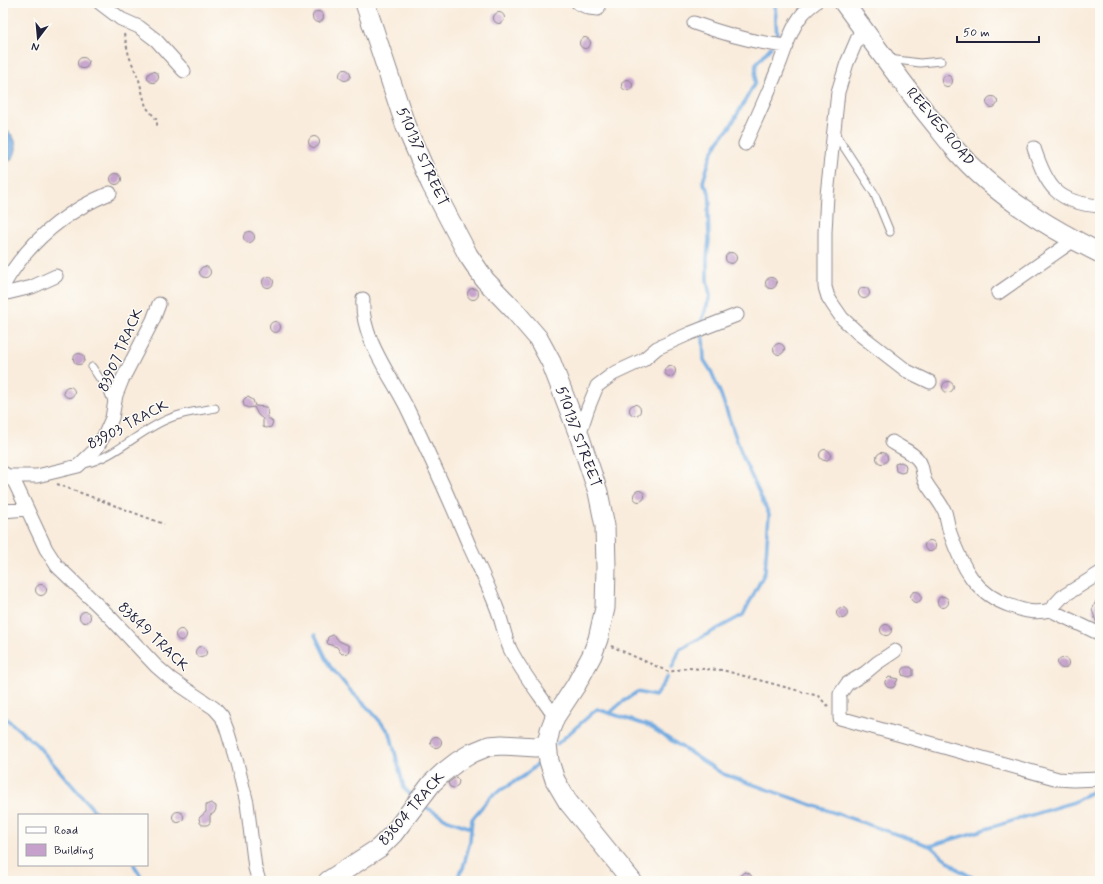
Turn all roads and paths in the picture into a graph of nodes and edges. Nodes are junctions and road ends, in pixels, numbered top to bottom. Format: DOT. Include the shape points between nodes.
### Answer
graph roads {
  1 [pos="100,3"];
  2 [pos="365,3"];
  3 [pos="578,3"];
  4 [pos="815,3"];
  5 [pos="846,4"];
  6 [pos="598,9"];
  7 [pos="121,19"];
  8 [pos="694,23"];
  9 [pos="862,28"];
  10 [pos="787,46"];
  11 [pos="884,58"];
  12 [pos="941,61"];
  13 [pos="184,71"];
  14 [pos="157,127"];
  15 [pos="834,132"];
  16 [pos="745,144"];
  17 [pos="1034,148"];
  18 [pos="110,193"];
  19 [pos="1100,206"];
  20 [pos="890,232"];
  21 [pos="1074,240"];
  22 [pos="1100,253"];
  23 [pos="56,276"];
  24 [pos="3,286"];
  25 [pos="998,293"];
  26 [pos="3,294"];
  27 [pos="362,299"];
  28 [pos="159,304"];
  29 [pos="737,315"];
  30 [pos="92,367"];
  31 [pos="930,382"];
  32 [pos="215,408"];
  33 [pos="114,409"];
  34 [pos="579,435"];
  35 [pos="892,442"];
  36 [pos="78,466"];
  37 [pos="6,474"];
  38 [pos="37,476"];
  39 [pos="27,509"];
  40 [pos="3,511"];
  41 [pos="164,524"];
  42 [pos="1100,573"];
  43 [pos="1053,606"];
  44 [pos="1100,634"];
  45 [pos="598,639"];
  46 [pos="895,651"];
  47 [pos="555,717"];
  48 [pos="840,718"];
  49 [pos="547,744"];
  50 [pos="1100,779"];
  51 [pos="259,881"];
  52 [pos="328,881"];
  53 [pos="632,881"];
  1 -- 7 [label="street"];
  2 -- 34 [label="street, 510137 STREET" via="406,127 432,184 468,256 485,280 538,338 551,362"];
  3 -- 6 [label="street"];
  4 -- 10 [label="street" via="795,25"];
  5 -- 9 [label="street, REEVES ROAD"];
  7 -- 13 [label="street" via="139,27 156,40"];
  7 -- 14 [label="path" via="129,56 146,107 157,120"];
  8 -- 10 [label="street" via="760,43"];
  9 -- 11 [label="street, REEVES ROAD"];
  9 -- 15 [label="street" via="838,92"];
  10 -- 16 [label="street"];
  11 -- 12 [label="lane" via="920,63"];
  11 -- 21 [label="street, REEVES ROAD" via="968,162 1018,204"];
  15 -- 20 [label="lane" via="874,193"];
  15 -- 31 [label="street" via="825,232 824,270 828,297 842,318 858,334 907,371"];
  17 -- 19 [label="street" via="1045,176 1060,195 1073,202"];
  18 -- 24 [label="street" via="80,207 44,234 26,253"];
  21 -- 22 [label="street, REEVES ROAD"];
  21 -- 25 [label="street"];
  23 -- 26 [label="street" via="32,287"];
  27 -- 47 [label="street" via="365,323 373,343 408,411 462,528 496,606 510,648 522,671"];
  28 -- 33 [label="street, 83907 TRACK" via="154,320 122,380"];
  29 -- 34 [label="street" via="657,348 643,360 613,374 597,386"];
  30 -- 33 [label="lane, 83907 TRACK" via="112,398"];
  32 -- 36 [label="lane, 83903 TRACK" via="172,417 102,459"];
  33 -- 36 [label="street, 83907 TRACK" via="101,442"];
  34 -- 45 [label="street, 510137 STREET" via="598,492 605,526 605,608"];
  35 -- 43 [label="street" via="920,462 924,480 944,511 960,559 980,588 990,597 1022,610 1037,613"];
  36 -- 38 [label="street, 83903 TRACK"];
  37 -- 38 [label="street, 83903 TRACK"];
  37 -- 39 [label="street, 83849 TRACK" via="15,483"];
  38 -- 41 [label="path"];
  39 -- 40 [label="street"];
  39 -- 51 [label="street, 83849 TRACK" via="57,566 156,666 214,708 222,717 228,730 247,803"];
  42 -- 43 [label="street"];
  43 -- 44 [label="street"];
  45 -- 47 [label="street, 510137 STREET" via="576,685"];
  45 -- 48 [label="path" via="669,672 687,668 722,670 818,696"];
  46 -- 48 [label="street" via="847,684 840,694"];
  47 -- 49 [label="street, 510137 STREET"];
  48 -- 50 [label="street" via="1058,779"];
  49 -- 52 [label="street, 83804 TRACK" via="536,747 489,746 457,762 432,783 398,828 379,848"];
  49 -- 53 [label="street, 510137 STREET" via="556,780 568,802"];
}
